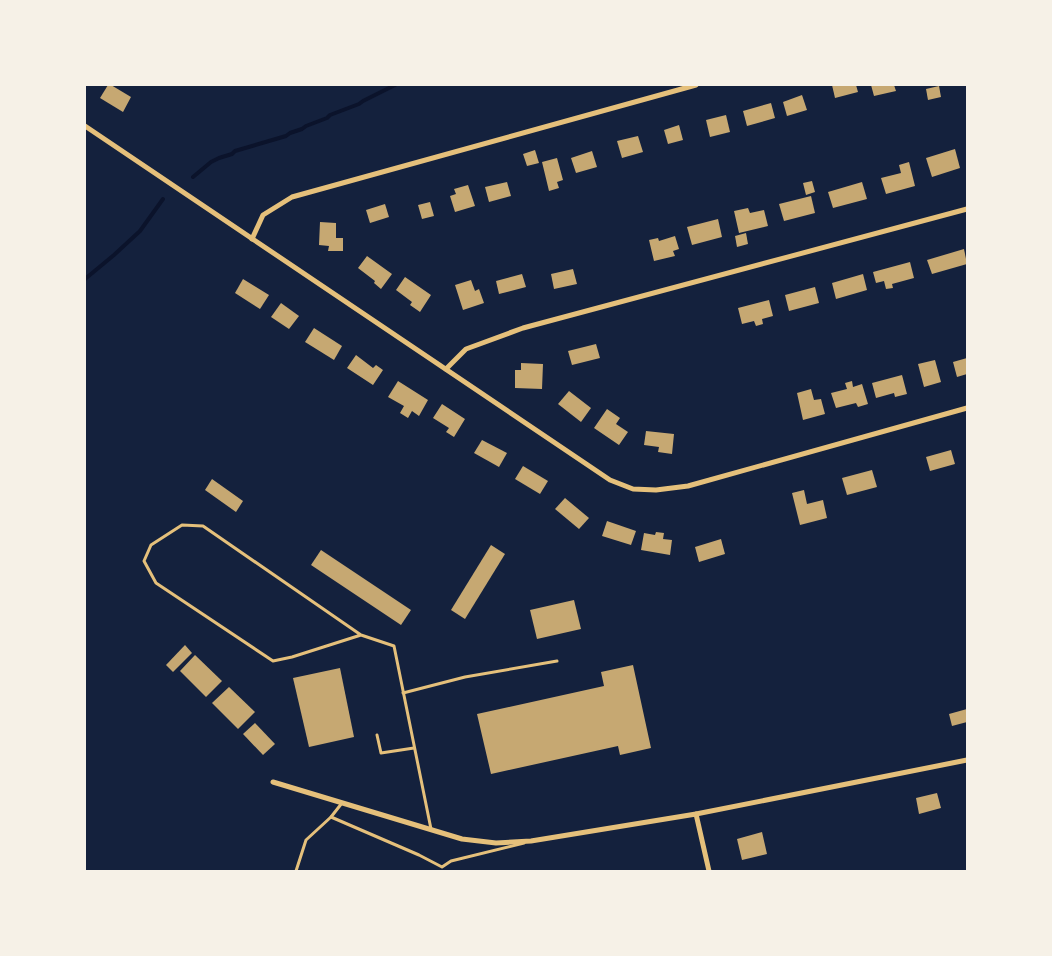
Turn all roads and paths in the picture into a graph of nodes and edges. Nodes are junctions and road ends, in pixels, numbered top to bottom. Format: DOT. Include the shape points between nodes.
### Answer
graph roads {
  1 [pos="696,85"];
  2 [pos="85,126"];
  3 [pos="967,209"];
  4 [pos="252,239"];
  5 [pos="446,369"];
  6 [pos="967,408"];
  7 [pos="361,635"];
  8 [pos="557,661"];
  9 [pos="403,693"];
  10 [pos="378,735"];
  11 [pos="414,748"];
  12 [pos="967,760"];
  13 [pos="273,782"];
  14 [pos="342,803"];
  15 [pos="696,814"];
  16 [pos="331,817"];
  17 [pos="431,830"];
  18 [pos="532,841"];
  19 [pos="296,871"];
  20 [pos="709,871"];
  1 -- 4 [label="street" via="292,197 263,215"];
  2 -- 4 [label="street"];
  3 -- 5 [label="street" via="523,328 466,349"];
  4 -- 5 [label="street"];
  5 -- 6 [label="street" via="610,480 633,489 688,486"];
  7 -- 7 [label="lane" via="204,526 182,525 151,545 144,562 156,583 273,661"];
  7 -- 9 [label="lane" via="394,646"];
  8 -- 9 [label="lane" via="465,677"];
  9 -- 11 [label="lane"];
  10 -- 11 [label="lane" via="382,753"];
  11 -- 17 [label="lane"];
  12 -- 15 [label="street"];
  13 -- 14 [label="street"];
  14 -- 16 [label="lane"];
  14 -- 17 [label="street"];
  15 -- 18 [label="street"];
  15 -- 20 [label="street"];
  16 -- 18 [label="lane" via="442,867 451,861"];
  16 -- 19 [label="lane" via="306,840"];
  17 -- 18 [label="street" via="462,839 496,843"];
}
